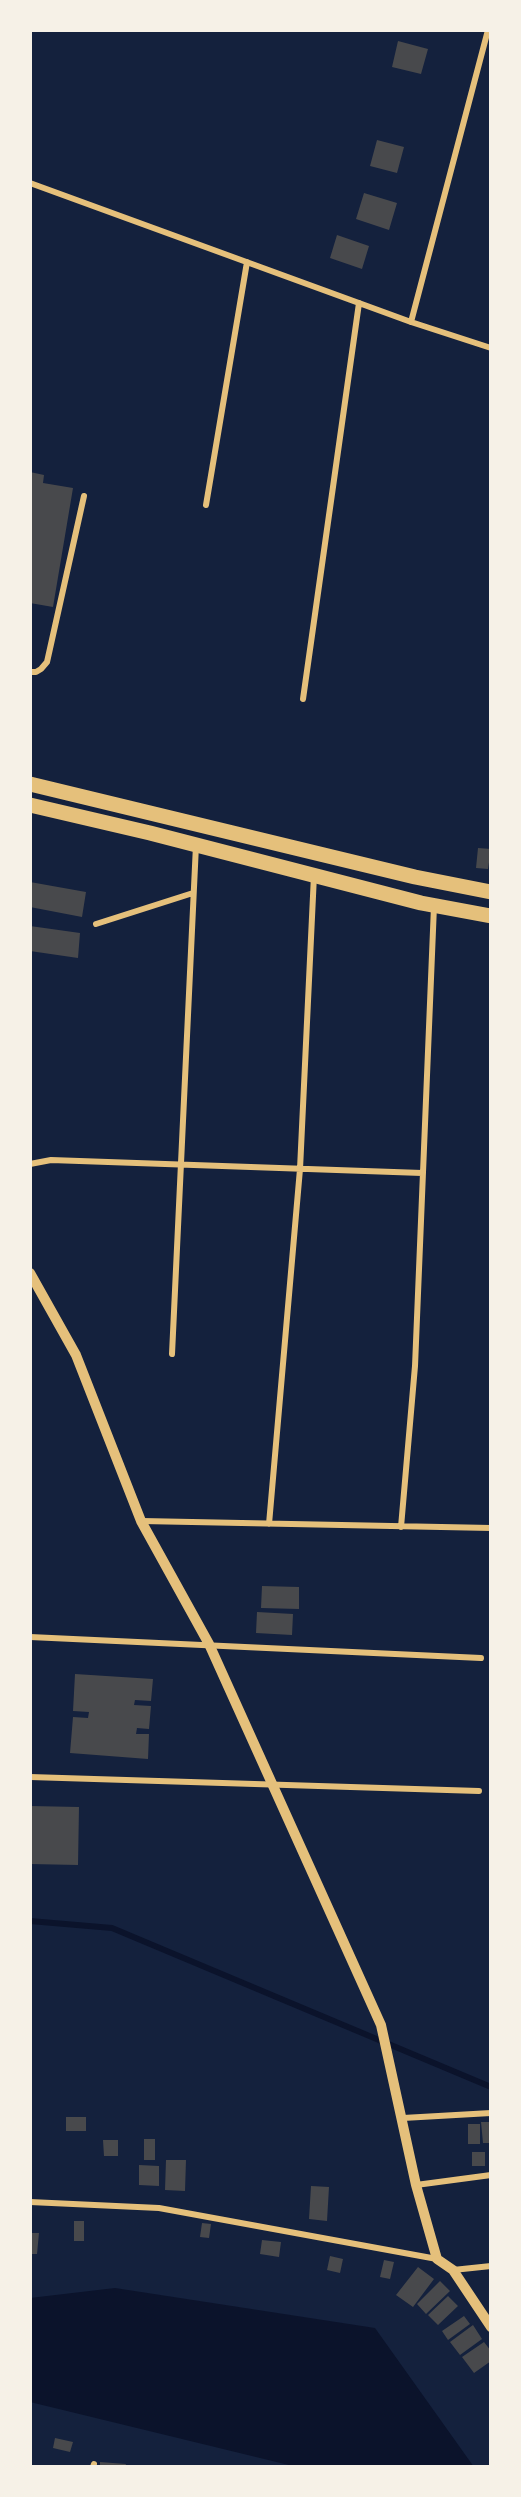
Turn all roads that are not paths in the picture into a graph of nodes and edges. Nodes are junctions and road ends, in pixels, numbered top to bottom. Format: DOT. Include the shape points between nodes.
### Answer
graph roads {
  1 [pos="488,30"];
  2 [pos="30,183"];
  3 [pos="247,262"];
  4 [pos="359,303"];
  5 [pos="411,322"];
  6 [pos="491,348"];
  7 [pos="84,496"];
  8 [pos="206,505"];
  9 [pos="30,672"];
  10 [pos="303,699"];
  11 [pos="30,784"];
  12 [pos="30,805"];
  13 [pos="196,844"];
  14 [pos="314,875"];
  15 [pos="491,892"];
  16 [pos="193,893"];
  17 [pos="434,905"];
  18 [pos="491,916"];
  19 [pos="96,924"];
  20 [pos="30,1164"];
  21 [pos="180,1165"];
  22 [pos="300,1169"];
  23 [pos="422,1173"];
  24 [pos="30,1273"];
  25 [pos="172,1354"];
  26 [pos="141,1521"];
  27 [pos="269,1524"];
  28 [pos="401,1527"];
  29 [pos="491,1528"];
  30 [pos="30,1637"];
  31 [pos="209,1644"];
  32 [pos="481,1658"];
  33 [pos="30,1777"];
  34 [pos="270,1782"];
  35 [pos="479,1791"];
  36 [pos="491,2113"];
  37 [pos="403,2118"];
  38 [pos="491,2175"];
  39 [pos="416,2185"];
  40 [pos="30,2202"];
  41 [pos="436,2259"];
  42 [pos="491,2266"];
  43 [pos="453,2270"];
  44 [pos="491,2327"];
  1 -- 5 [label="street"];
  2 -- 3 [label="street"];
  3 -- 4 [label="street"];
  3 -- 8 [label="street"];
  4 -- 5 [label="street"];
  4 -- 10 [label="street"];
  5 -- 6 [label="street"];
  7 -- 9 [label="street" via="47,662 36,672"];
  11 -- 15 [label="main road"];
  12 -- 13 [label="main road"];
  13 -- 14 [label="main road"];
  13 -- 16 [label="street"];
  14 -- 17 [label="main road"];
  14 -- 22 [label="street"];
  16 -- 19 [label="street"];
  16 -- 21 [label="street"];
  17 -- 18 [label="main road"];
  17 -- 23 [label="street"];
  20 -- 21 [label="street" via="51,1160"];
  21 -- 22 [label="street"];
  21 -- 25 [label="street"];
  22 -- 23 [label="street"];
  22 -- 27 [label="street"];
  23 -- 28 [label="street" via="415,1366"];
  24 -- 26 [label="street" via="76,1355"];
  26 -- 27 [label="street"];
  26 -- 31 [label="street"];
  27 -- 28 [label="street"];
  28 -- 29 [label="street"];
  30 -- 31 [label="street"];
  31 -- 32 [label="street"];
  31 -- 34 [label="street"];
  33 -- 34 [label="street"];
  34 -- 35 [label="street"];
  34 -- 37 [label="street" via="381,2025"];
  36 -- 37 [label="street"];
  37 -- 39 [label="street"];
  38 -- 39 [label="street"];
  39 -- 41 [label="street"];
  40 -- 41 [label="street" via="159,2208"];
  41 -- 43 [label="street"];
  42 -- 43 [label="street"];
  43 -- 44 [label="street"];
}
